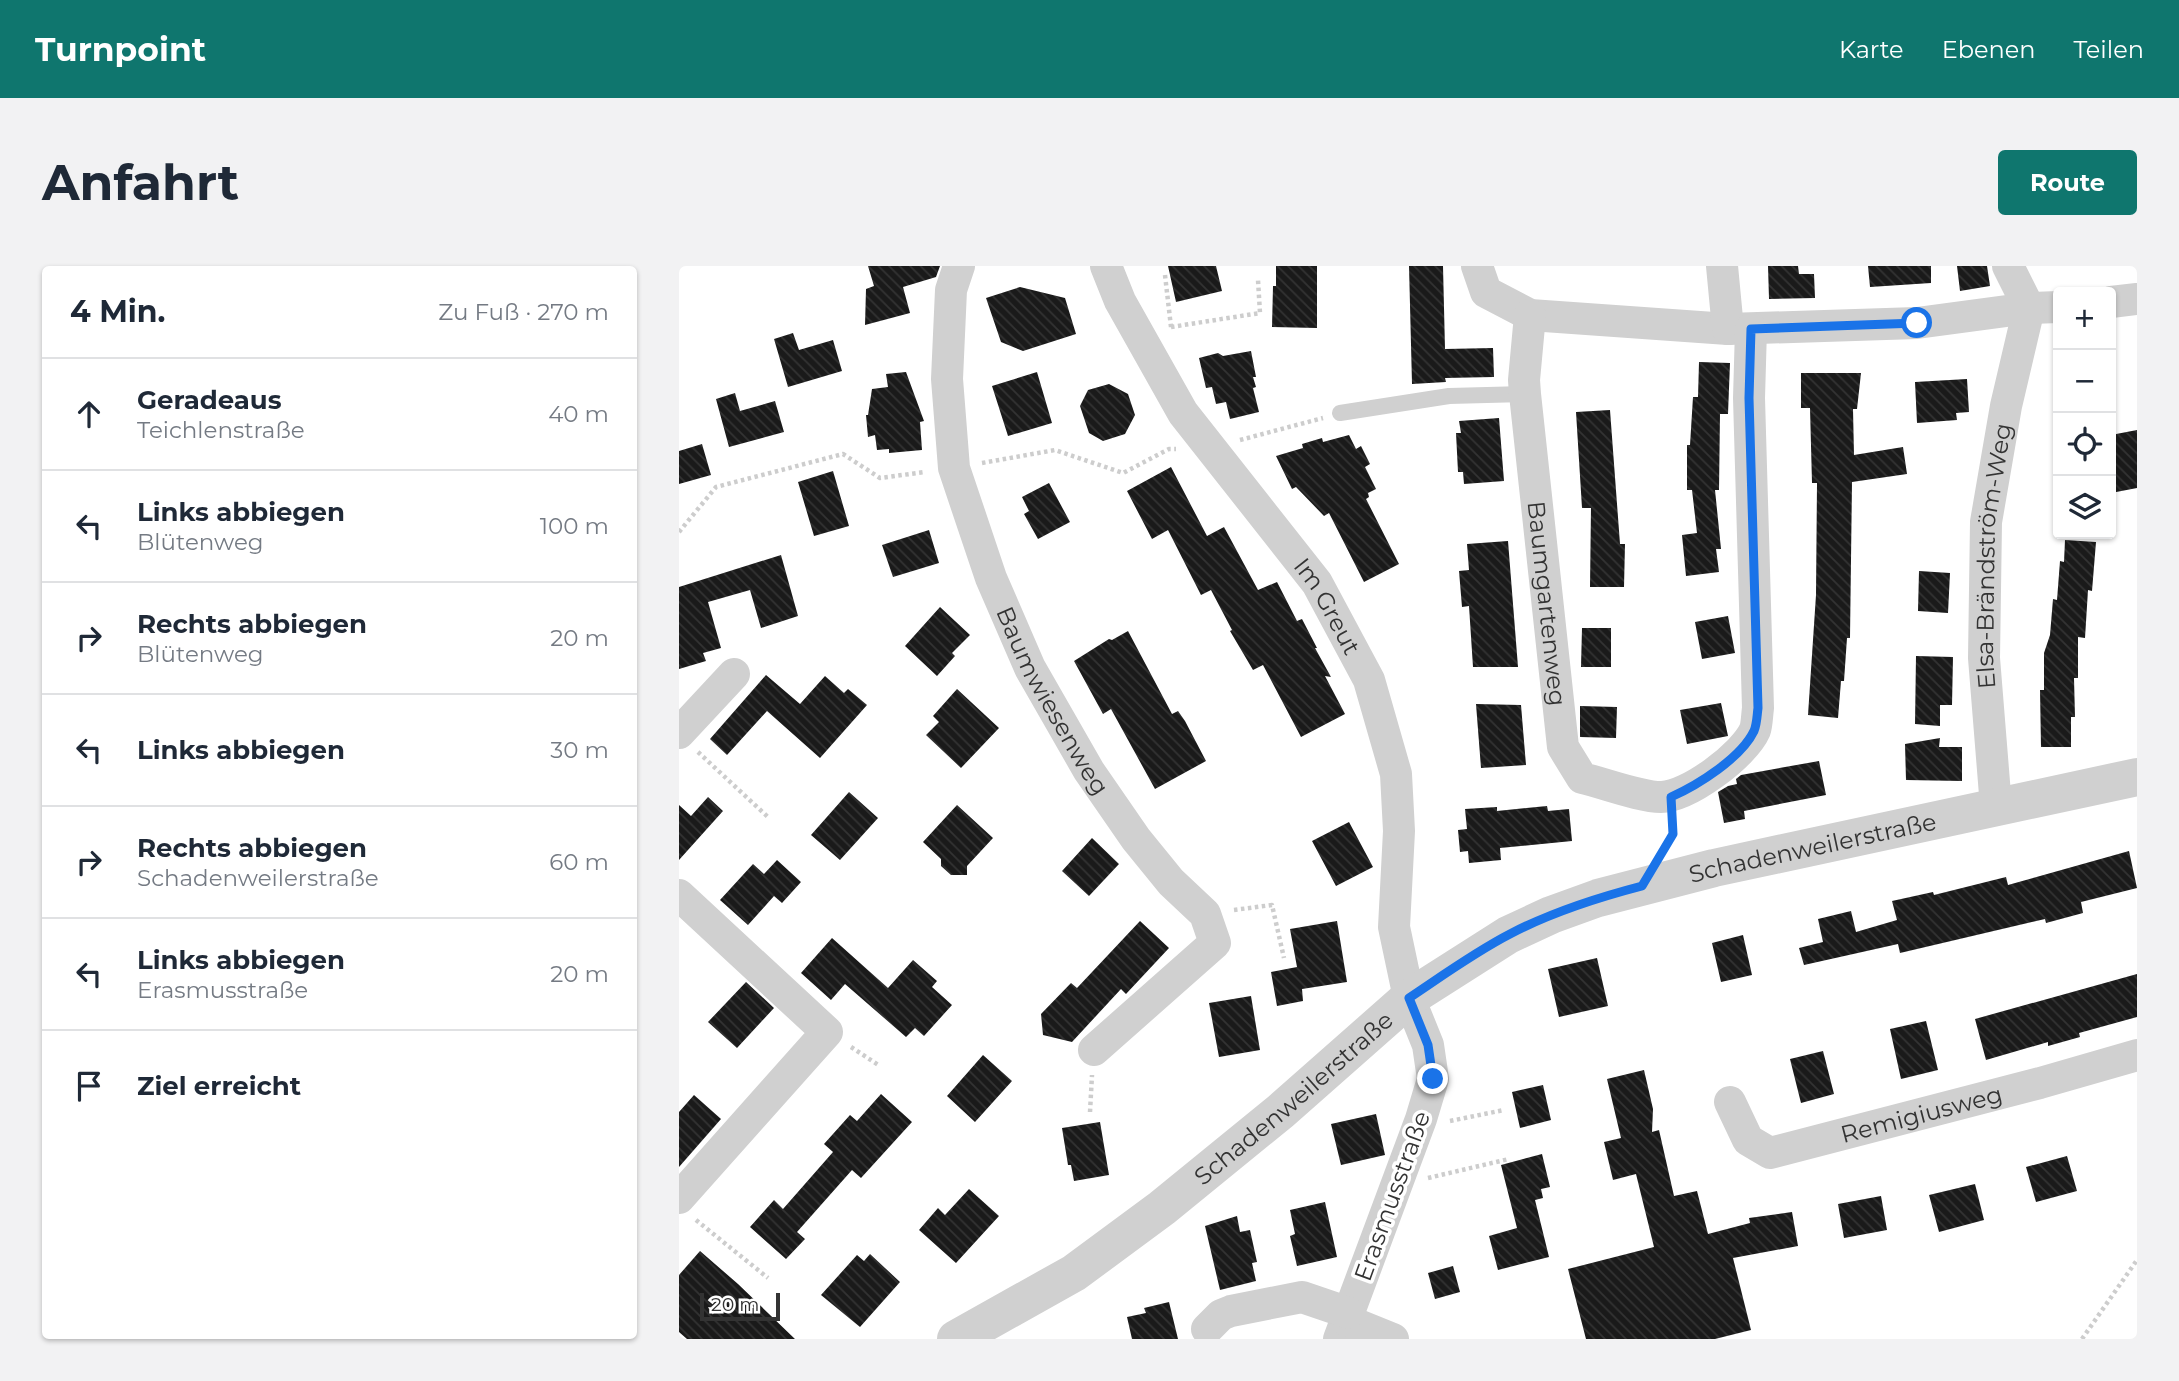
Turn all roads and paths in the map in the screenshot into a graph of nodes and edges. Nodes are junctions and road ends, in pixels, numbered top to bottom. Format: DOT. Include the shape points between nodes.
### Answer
graph roads {
  1 [pos="959,266"];
  2 [pos="1106,266"];
  3 [pos="1477,266"];
  4 [pos="1722,266"];
  5 [pos="2008,266"];
  6 [pos="1258,279"];
  7 [pos="2137,299"];
  8 [pos="2116,301"];
  9 [pos="2044,307"];
  10 [pos="1530,315"];
  11 [pos="1171,327"];
  12 [pos="1740,329"];
  13 [pos="1525,394"];
  14 [pos="1341,412"];
  15 [pos="1264,434"];
  16 [pos="1212,447"];
  17 [pos="954,468"];
  18 [pos="679,532"];
  19 [pos="734,674"];
  20 [pos="688,742"];
  21 [pos="2137,777"];
  22 [pos="1679,793"];
  23 [pos="1996,807"];
  24 [pos="769,818"];
  25 [pos="1642,886"];
  26 [pos="679,895"];
  27 [pos="1205,914"];
  28 [pos="1284,958"];
  29 [pos="1409,998"];
  30 [pos="1094,1050"];
  31 [pos="2137,1055"];
  32 [pos="1730,1102"];
  33 [pos="1504,1110"];
  34 [pos="1418,1127"];
  35 [pos="1509,1159"];
  36 [pos="1397,1186"];
  37 [pos="682,1198"];
  38 [pos="2137,1260"];
  39 [pos="768,1278"];
  40 [pos="1345,1324"];
  41 [pos="1207,1329"];
  42 [pos="956,1339"];
  43 [pos="1392,1339"];
  44 [pos="2082,1339"];
  1 -- 17 [label="street, Baumwiesenweg" via="951,290 947,379"];
  2 -- 16 [label="street, Im Greut" via="1120,302 1183,413"];
  3 -- 10 [label="street" via="1486,292"];
  4 -- 12 [label="street"];
  5 -- 9 [label="street"];
  6 -- 11 [label="path" via="1260,313"];
  7 -- 8 [label="street"];
  9 -- 12 [label="street" via="1917,323"];
  9 -- 23 [label="street, Elsa-Brändström-Weg" via="2006,406 1987,474 1985,658"];
  10 -- 12 [label="street"];
  10 -- 13 [label="street, Baumgartenweg"];
  12 -- 22 [label="street" via="1749,398 1758,708 1754,730 1737,752 1708,777"];
  13 -- 14 [label="lane" via="1449,396"];
  13 -- 22 [label="street, Baumgartenweg" via="1563,747 1582,778 1657,798"];
  14 -- 15 [label="path"];
  16 -- 17 [label="path" via="1169,449 1123,473 1055,450"];
  16 -- 29 [label="street, Im Greut" via="1317,583 1369,680 1396,774 1399,831 1394,927"];
  17 -- 18 [label="path" via="880,478 843,454 716,487"];
  17 -- 27 [label="street, Baumwiesenweg" via="991,578 1030,668 1128,828 1171,882"];
  19 -- 20 [label="street"];
  20 -- 24 [label="path"];
  21 -- 23 [label="street, Schadenweilerstraße"];
  22 -- 25 [label="path" via="1673,834"];
  23 -- 25 [label="street, Schadenweilerstraße"];
  25 -- 29 [label="street, Schadenweilerstraße" via="1598,898 1515,932"];
  26 -- 37 [label="street" via="827,1032"];
  27 -- 28 [label="path" via="1272,905"];
  27 -- 30 [label="street" via="1215,943"];
  29 -- 34 [label="street, Erasmusstraße" via="1428,1045 1433,1079"];
  29 -- 42 [label="street, Schadenweilerstraße" via="1162,1208 1074,1273"];
  31 -- 32 [label="street, Remigiusweg" via="1770,1153 1748,1140"];
  33 -- 34 [label="path"];
  34 -- 36 [label="street, Erasmusstraße"];
  35 -- 36 [label="path"];
  36 -- 40 [label="street, Erasmusstraße"];
  37 -- 39 [label="path"];
  38 -- 44 [label="path"];
  40 -- 41 [label="street, Erasmusstraße" via="1311,1299 1296,1297 1231,1311"];
  40 -- 43 [label="street"];
}
